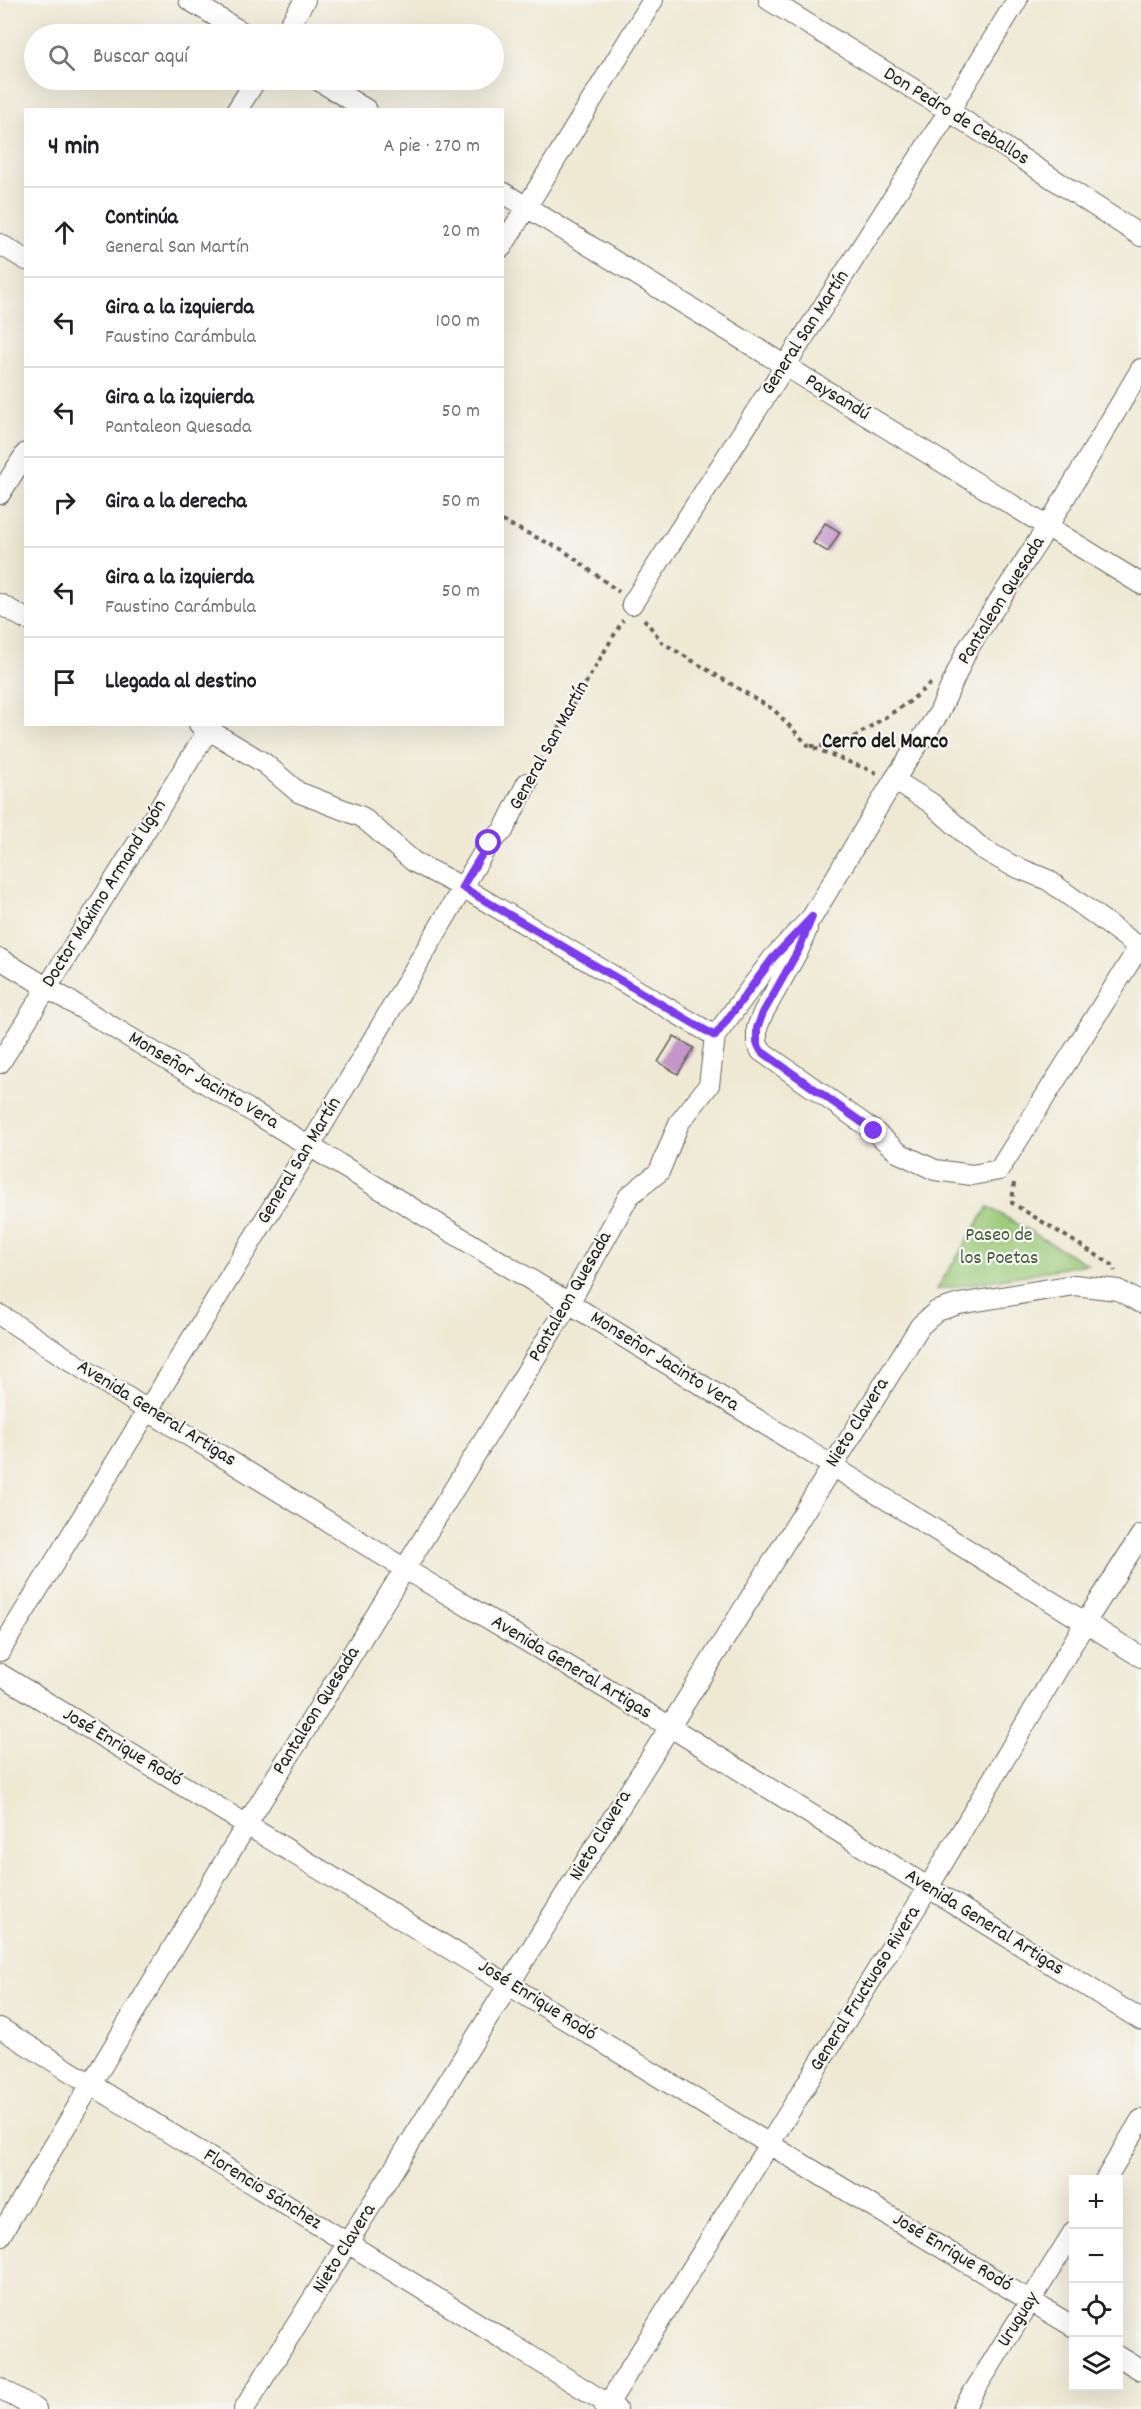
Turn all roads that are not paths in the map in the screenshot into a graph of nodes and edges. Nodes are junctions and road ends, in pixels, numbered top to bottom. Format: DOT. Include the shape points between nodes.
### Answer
graph roads {
  1 [pos="189,0"];
  2 [pos="305,0"];
  3 [pos="653,0"];
  4 [pos="769,0"];
  5 [pos="1017,0"];
  6 [pos="228,24"];
  7 [pos="290,24"];
  8 [pos="250,90"];
  9 [pos="334,90"];
  10 [pos="238,108"];
  11 [pos="364,108"];
  12 [pos="949,111"];
  13 [pos="504,193"];
  14 [pos="527,207"];
  15 [pos="1141,236"];
  16 [pos="0,244"];
  17 [pos="504,244"];
  18 [pos="24,259"];
  19 [pos="785,366"];
  20 [pos="1141,369"];
  21 [pos="24,456"];
  22 [pos="0,494"];
  23 [pos="1048,526"];
  24 [pos="1141,584"];
  25 [pos="0,604"];
  26 [pos="632,604"];
  27 [pos="24,619"];
  28 [pos="206,726"];
  29 [pos="894,780"];
  30 [pos="527,783"];
  31 [pos="462,887"];
  32 [pos="812,917"];
  33 [pos="1140,945"];
  34 [pos="0,959"];
  35 [pos="47,987"];
  36 [pos="715,1036"];
  37 [pos="0,1063"];
  38 [pos="310,1146"];
  39 [pos="569,1303"];
  40 [pos="1141,1303"];
  41 [pos="0,1316"];
  42 [pos="147,1410"];
  43 [pos="831,1467"];
  44 [pos="1141,1535"];
  45 [pos="405,1569"];
  46 [pos="1085,1623"];
  47 [pos="0,1651"];
  48 [pos="1141,1657"];
  49 [pos="0,1674"];
  50 [pos="669,1726"];
  51 [pos="247,1824"];
  52 [pos="928,1888"];
  53 [pos="511,1985"];
  54 [pos="1141,2020"];
  55 [pos="0,2028"];
  56 [pos="91,2084"];
  57 [pos="1141,2120"];
  58 [pos="769,2144"];
  59 [pos="1108,2175"];
  60 [pos="0,2236"];
  61 [pos="1069,2239"];
  62 [pos="348,2243"];
  63 [pos="1031,2301"];
  64 [pos="1069,2324"];
  65 [pos="1123,2359"];
  66 [pos="1141,2370"];
  67 [pos="0,2388"];
  68 [pos="610,2408"];
  69 [pos="36,2409"];
  70 [pos="244,2409"];
  71 [pos="963,2409"];
  1 -- 6 [label="street"];
  2 -- 7 [label="street"];
  3 -- 14 [label="street"];
  4 -- 12 [label="street, Don Pedro de Ceballos"];
  5 -- 12 [label="street, General San Martín"];
  8 -- 10 [label="street"];
  9 -- 11 [label="street"];
  12 -- 15 [label="street, Don Pedro de Ceballos"];
  12 -- 19 [label="street, General San Martín"];
  13 -- 14 [label="street, Paysandú"];
  14 -- 17 [label="street"];
  14 -- 19 [label="street, Paysandú"];
  16 -- 18 [label="street"];
  19 -- 23 [label="street, Paysandú"];
  19 -- 26 [label="street, General San Martín"];
  20 -- 23 [label="street, Pantaleon Quesada"];
  21 -- 22 [label="street"];
  23 -- 24 [label="street, Paysandú"];
  23 -- 29 [label="street, Pantaleon Quesada" via="967,650 939,713"];
  25 -- 27 [label="street"];
  28 -- 31 [label="street" via="264,763 298,792 362,817 414,862"];
  28 -- 35 [label="street, Doctor Máximo Armand Ugón"];
  29 -- 32 [label="street, Pantaleon Quesada"];
  29 -- 33 [label="street" via="931,803 981,848 1048,880"];
  30 -- 31 [label="street, General San Martín" via="504,831 489,843"];
  31 -- 36 [label="street"];
  31 -- 38 [label="street, General San Martín"];
  32 -- 33 [label="street" via="757,1028 761,1051 899,1153 935,1170 972,1175 999,1170"];
  32 -- 36 [label="street, Pantaleon Quesada" via="773,958"];
  34 -- 35 [label="street, Monseñor Jacinto Vera"];
  35 -- 37 [label="street, Doctor Máximo Armand Ugón"];
  35 -- 38 [label="street, Monseñor Jacinto Vera"];
  36 -- 39 [label="street, Pantaleon Quesada" via="709,1085 679,1123 659,1172 629,1196"];
  38 -- 39 [label="street, Monseñor Jacinto Vera"];
  38 -- 42 [label="street, General San Martín"];
  39 -- 43 [label="street, Monseñor Jacinto Vera"];
  39 -- 45 [label="street, Pantaleon Quesada"];
  40 -- 43 [label="street, Nieto Clavera" via="1118,1290 1074,1286 987,1298 937,1311 920,1326"];
  41 -- 42 [label="street, Avenida General Artigas"];
  42 -- 45 [label="street, Avenida General Artigas"];
  42 -- 47 [label="street, General San Martín"];
  43 -- 46 [label="street, Monseñor Jacinto Vera"];
  43 -- 50 [label="street, Nieto Clavera"];
  44 -- 46 [label="street, General Fructuoso Rivera"];
  45 -- 50 [label="street, Avenida General Artigas"];
  45 -- 51 [label="street, Pantaleon Quesada"];
  46 -- 48 [label="street, Monseñor Jacinto Vera"];
  46 -- 52 [label="street, General Fructuoso Rivera"];
  49 -- 51 [label="street, José Enrique Rodó"];
  50 -- 52 [label="street, Avenida General Artigas"];
  50 -- 53 [label="street, Nieto Clavera"];
  51 -- 53 [label="street, José Enrique Rodó"];
  51 -- 56 [label="street, Pantaleon Quesada"];
  52 -- 54 [label="street, Avenida General Artigas"];
  52 -- 58 [label="street, General Fructuoso Rivera"];
  53 -- 58 [label="street, José Enrique Rodó"];
  53 -- 62 [label="street, Nieto Clavera"];
  55 -- 56 [label="street, Florencio Sánchez"];
  56 -- 60 [label="street, Pantaleon Quesada"];
  56 -- 62 [label="street, Florencio Sánchez"];
  57 -- 59 [label="street"];
  58 -- 63 [label="street, José Enrique Rodó"];
  58 -- 68 [label="street, General Fructuoso Rivera"];
  61 -- 63 [label="street, Uruguay"];
  62 -- 68 [label="street, Florencio Sánchez"];
  62 -- 70 [label="street, Nieto Clavera"];
  63 -- 64 [label="street, José Enrique Rodó"];
  63 -- 71 [label="street, Uruguay"];
  65 -- 66 [label="street"];
  67 -- 69 [label="street"];
}
